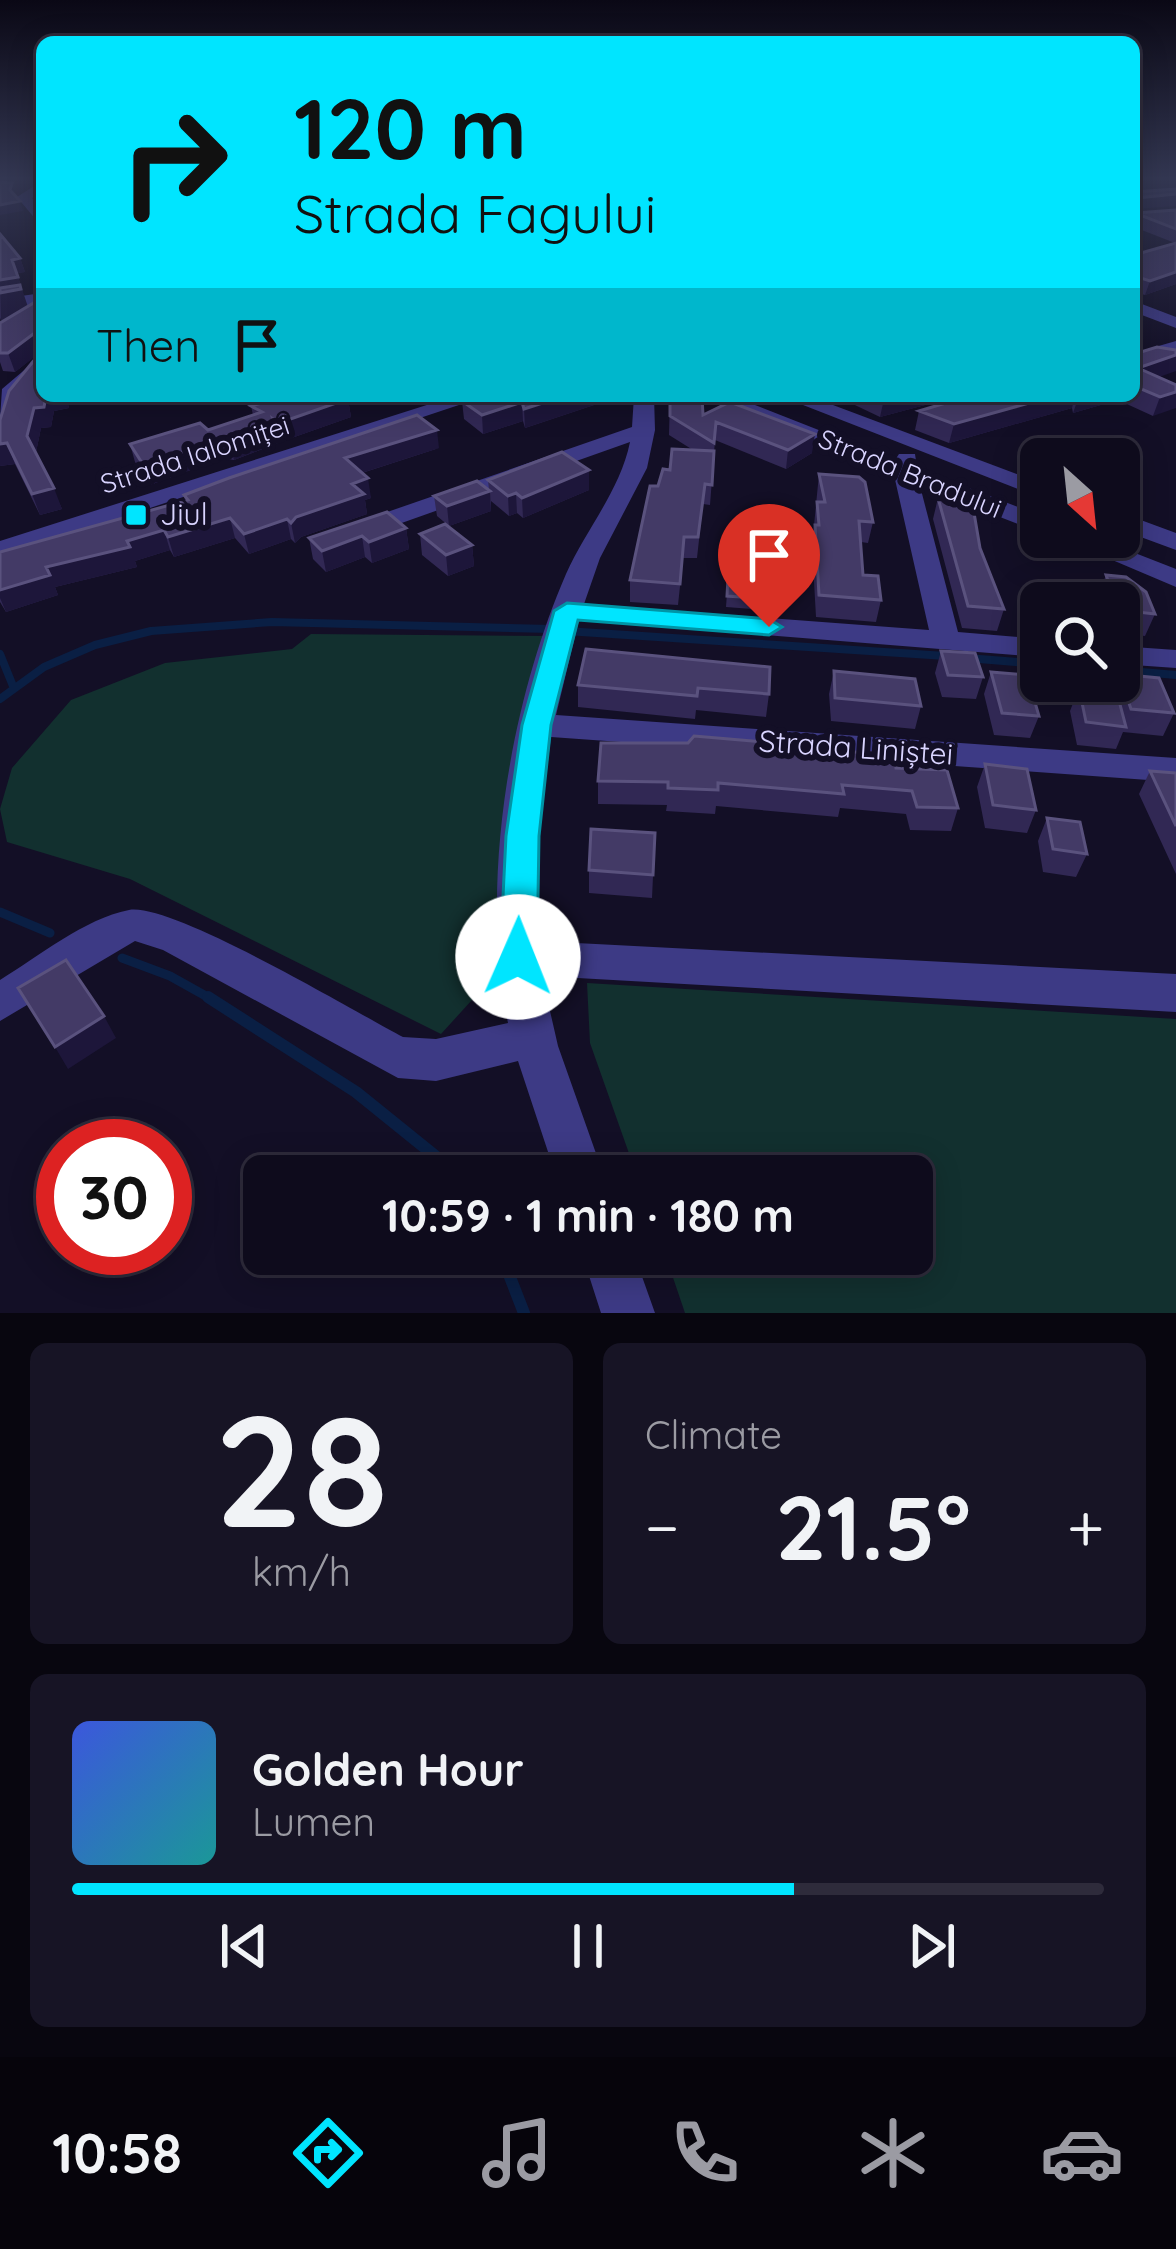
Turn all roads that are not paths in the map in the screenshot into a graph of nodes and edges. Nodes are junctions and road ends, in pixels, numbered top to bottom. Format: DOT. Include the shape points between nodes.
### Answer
graph roads {
  1 [pos="36,299"];
  2 [pos="1176,300"];
  3 [pos="0,304"];
  4 [pos="1141,309"];
  5 [pos="1176,322"];
  6 [pos="1176,347"];
  7 [pos="1140,357"];
  8 [pos="36,367"];
  9 [pos="457,402"];
  10 [pos="644,402"];
  11 [pos="727,402"];
  12 [pos="806,402"];
  13 [pos="0,413"];
  14 [pos="878,429"];
  15 [pos="644,430"];
  16 [pos="909,431"];
  17 [pos="836,445"];
  18 [pos="905,472"];
  19 [pos="1020,481"];
  20 [pos="1020,517"];
  21 [pos="1140,528"];
  22 [pos="333,540"];
  23 [pos="1176,542"];
  24 [pos="0,550"];
  25 [pos="1123,558"];
  26 [pos="1176,579"];
  27 [pos="564,623"];
  28 [pos="946,640"];
  29 [pos="1020,646"];
  30 [pos="1140,656"];
  31 [pos="1176,659"];
  32 [pos="537,725"];
  33 [pos="1176,770"];
  34 [pos="518,957"];
  35 [pos="1176,993"];
  36 [pos="0,1002"];
  37 [pos="535,1037"];
  38 [pos="573,1155"];
  39 [pos="615,1275"];
  40 [pos="628,1313"];
  1 -- 3 [label="street"];
  2 -- 4 [label="street"];
  4 -- 5 [label="street"];
  6 -- 7 [label="street"];
  8 -- 13 [label="street"];
  9 -- 24 [label="street, Strada Ialomiței"];
  10 -- 15 [label="street"];
  11 -- 17 [label="street, Strada Bradului"];
  12 -- 14 [label="street"];
  14 -- 16 [label="street"];
  14 -- 17 [label="street"];
  15 -- 22 [label="street"];
  15 -- 27 [label="street" via="635,470"];
  16 -- 18 [label="street"];
  16 -- 19 [label="street"];
  17 -- 18 [label="street, Strada Bradului"];
  18 -- 20 [label="street, Strada Bradului"];
  18 -- 28 [label="street"];
  21 -- 23 [label="street"];
  25 -- 26 [label="street"];
  27 -- 28 [label="street"];
  27 -- 32 [label="street"];
  28 -- 29 [label="street"];
  30 -- 31 [label="street"];
  32 -- 33 [label="street, Strada Liniștei"];
  32 -- 34 [label="street"];
  34 -- 35 [label="street"];
  34 -- 37 [label="street"];
  36 -- 37 [label="street" via="135,926 175,937 398,1057 436,1060"];
  37 -- 38 [label="street"];
  39 -- 40 [label="street"];
}
